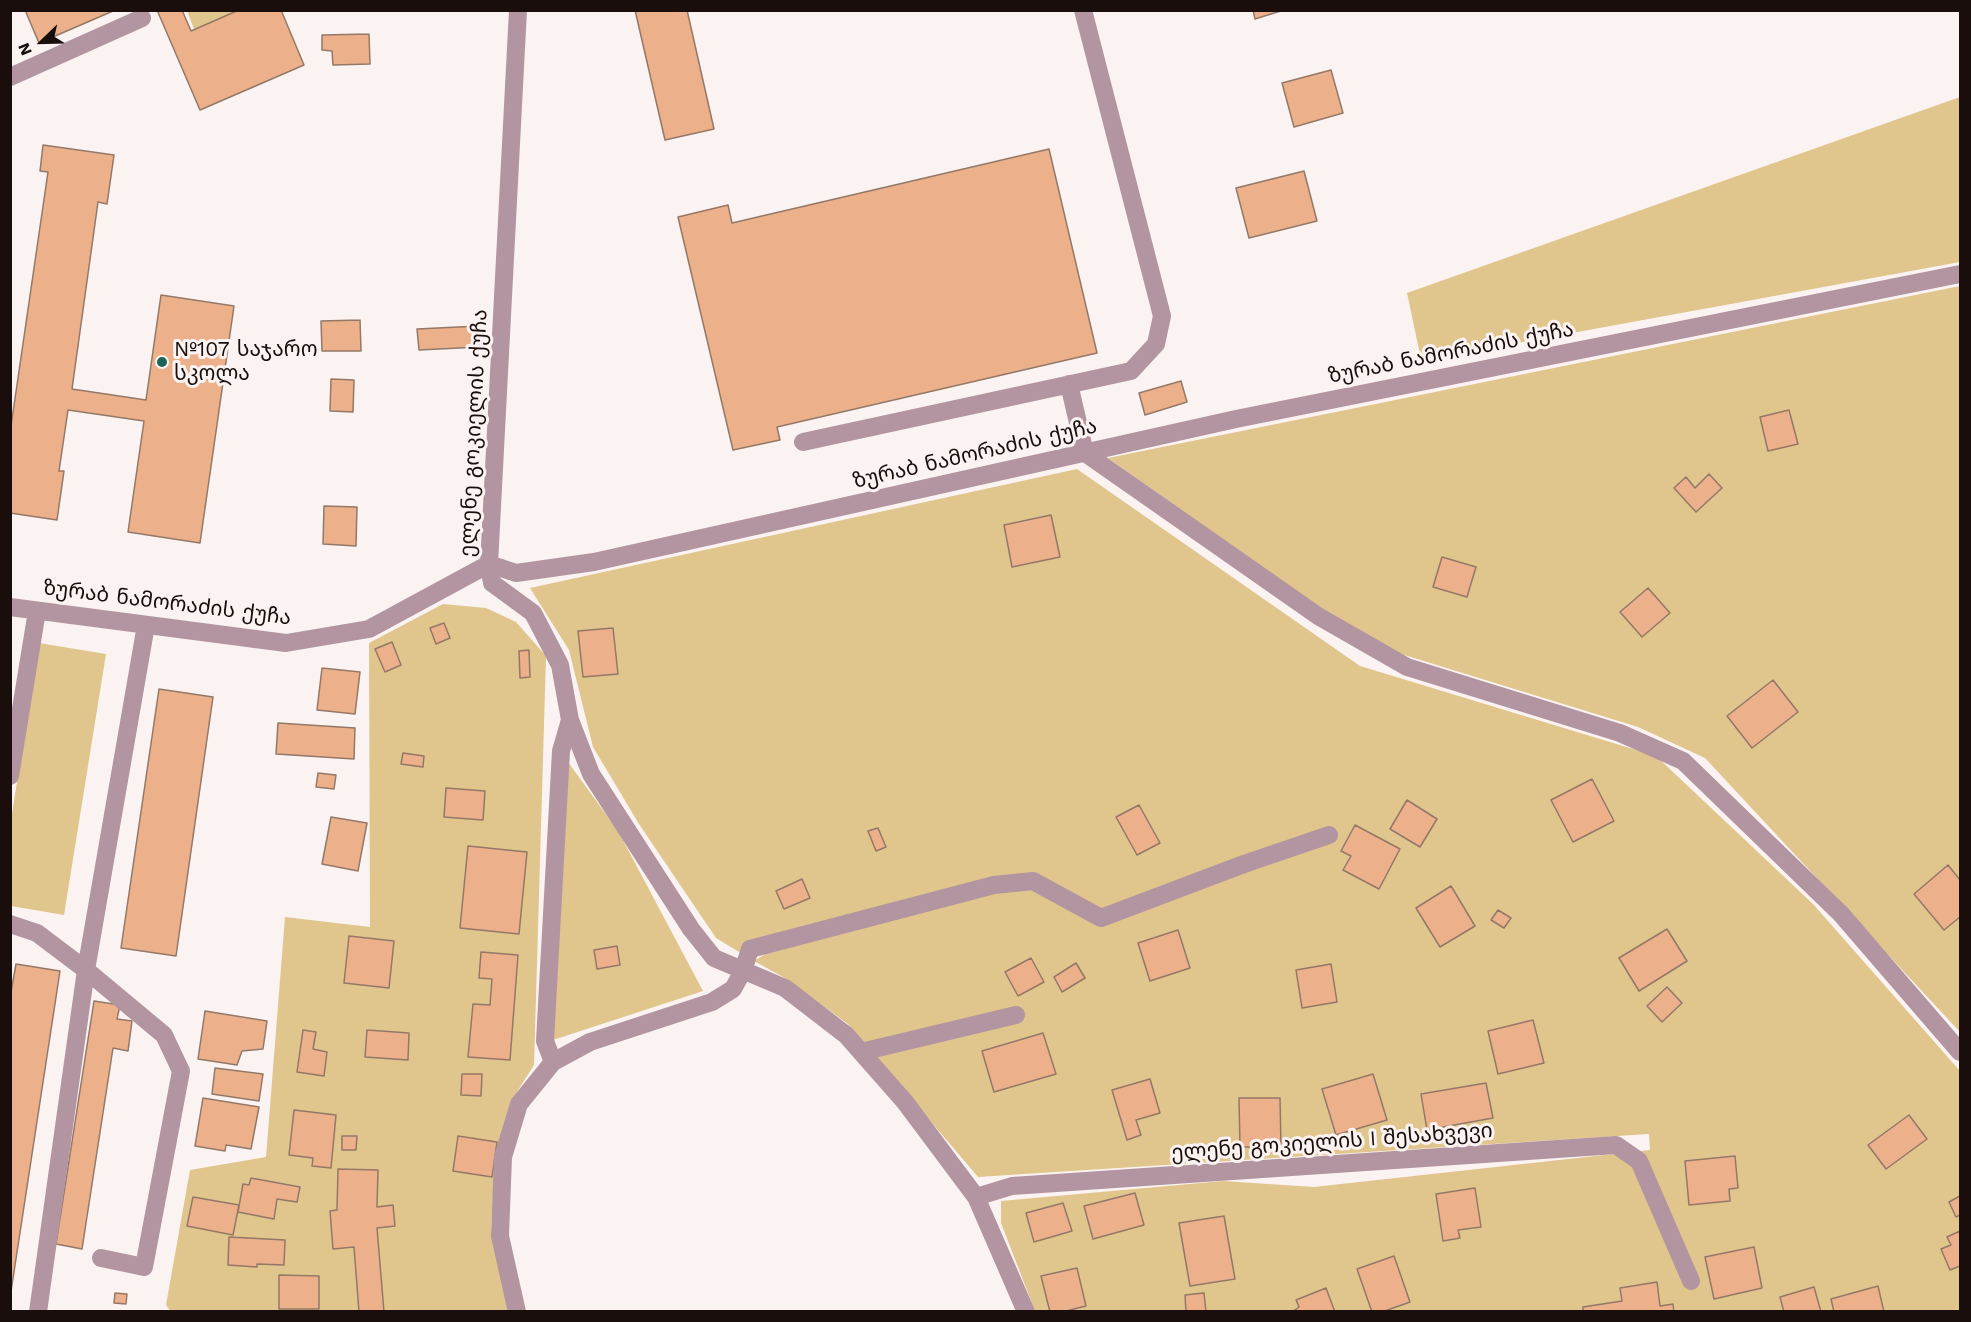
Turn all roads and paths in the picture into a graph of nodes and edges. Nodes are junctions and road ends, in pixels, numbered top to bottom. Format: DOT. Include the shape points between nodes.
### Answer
graph roads {
  1 [pos="518,10"];
  2 [pos="1083,10"];
  3 [pos="142,18"];
  4 [pos="10,77"];
  5 [pos="1960,274"];
  6 [pos="1069,384"];
  7 [pos="803,442"];
  8 [pos="1085,453"];
  9 [pos="489,564"];
  10 [pos="10,607"];
  11 [pos="38,610"];
  12 [pos="146,625"];
  13 [pos="570,720"];
  14 [pos="10,776"];
  15 [pos="1329,835"];
  16 [pos="10,924"];
  17 [pos="86,970"];
  18 [pos="742,971"];
  19 [pos="1016,1015"];
  20 [pos="861,1052"];
  21 [pos="1960,1052"];
  22 [pos="553,1062"];
  23 [pos="976,1197"];
  24 [pos="101,1258"];
  25 [pos="1691,1281"];
  26 [pos="38,1311"];
  27 [pos="517,1311"];
  28 [pos="1026,1311"];
  1 -- 9 [label="street, ელენე გოკიელის ქუჩა"];
  2 -- 6 [label="street" via="1162,316 1156,344 1131,371"];
  3 -- 4 [label="street"];
  5 -- 8 [label="street, ზურაბ ნამორაძის ქუჩა" via="1236,419"];
  6 -- 7 [label="street"];
  6 -- 8 [label="street"];
  8 -- 9 [label="street, ზურაბ ნამორაძის ქუჩა" via="594,562 516,573"];
  8 -- 21 [label="street" via="1318,616 1407,667 1620,733 1683,761 1841,914"];
  9 -- 12 [label="street, ზურაბ ნამორაძის ქუჩა" via="369,629 286,643"];
  9 -- 13 [label="street, ელენე გოკიელის ქუჩა" via="492,583 533,613 560,665"];
  10 -- 11 [label="street, ზურაბ ნამორაძის ქუჩა"];
  11 -- 12 [label="street, ზურაბ ნამორაძის ქუჩა"];
  11 -- 14 [label="street"];
  12 -- 17 [label="street"];
  13 -- 18 [label="street, ელენე გოკიელის ქუჩა" via="591,774 691,929 714,958"];
  13 -- 22 [label="street" via="561,751 545,1041"];
  15 -- 18 [label="street" via="1101,918 1033,881 994,885 750,949"];
  16 -- 17 [label="street" via="37,933"];
  17 -- 24 [label="street" via="164,1035 181,1071 144,1268"];
  17 -- 26 [label="street"];
  18 -- 20 [label="street" via="785,988 846,1035"];
  18 -- 22 [label="street" via="733,989 712,1002 590,1042"];
  19 -- 20 [label="street"];
  20 -- 23 [label="street" via="905,1102"];
  22 -- 27 [label="street" via="519,1104 502,1157 500,1236"];
  23 -- 25 [label="street, ელენე გოკიელის I შესახვევი" via="1012,1186 1616,1145 1639,1161"];
  23 -- 28 [label="street"];
}
